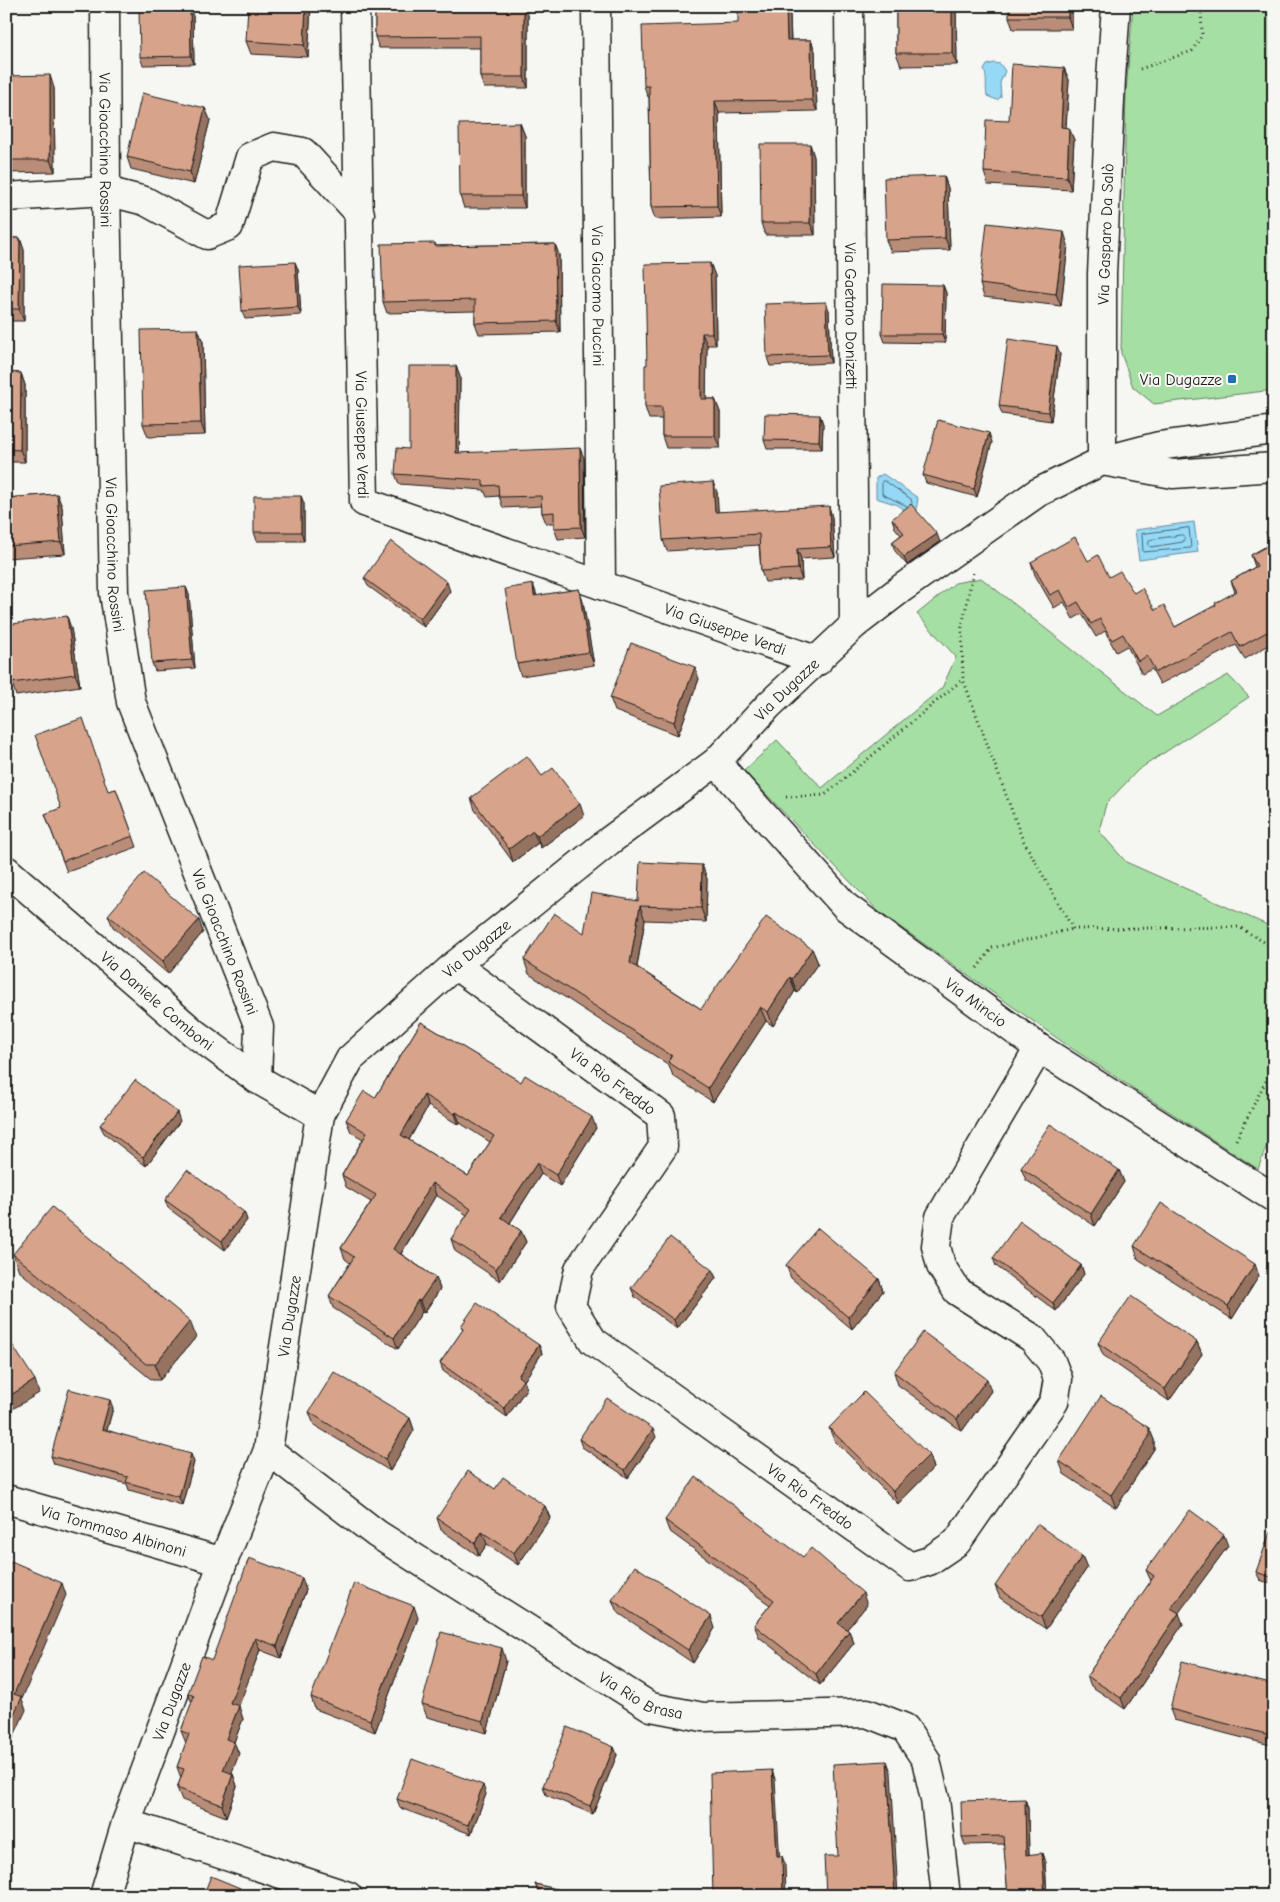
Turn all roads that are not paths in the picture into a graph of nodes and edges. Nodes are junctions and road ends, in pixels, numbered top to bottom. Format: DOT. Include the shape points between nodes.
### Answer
graph roads {
  1 [pos="106,6"];
  2 [pos="355,6"];
  3 [pos="596,6"];
  4 [pos="849,6"];
  5 [pos="1116,6"];
  6 [pos="106,192"];
  7 [pos="6,196"];
  8 [pos="360,214"];
  9 [pos="1274,430"];
  10 [pos="1102,461"];
  11 [pos="1274,467"];
  12 [pos="601,585"];
  13 [pos="854,625"];
  14 [pos="818,661"];
  15 [pos="716,762"];
  16 [pos="6,870"];
  17 [pos="455,965"];
  18 [pos="1039,1048"];
  19 [pos="257,1079"];
  20 [pos="320,1115"];
  21 [pos="1274,1198"];
  22 [pos="268,1450"];
  23 [pos="6,1499"];
  24 [pos="222,1562"];
  25 [pos="126,1823"];
  26 [pos="104,1896"];
  27 [pos="348,1896"];
  28 [pos="946,1896"];
  1 -- 6 [label="street, Via Gioacchino Rossini"];
  2 -- 8 [label="street, Via Giuseppe Verdi"];
  3 -- 12 [label="street, Via Giacomo Puccini"];
  4 -- 13 [label="street, Via Gaetano Donizetti"];
  5 -- 10 [label="street, Via Gasparo Da Salò" via="1102,274"];
  6 -- 7 [label="street"];
  6 -- 8 [label="street" via="145,201 207,235 229,226 250,157 274,147 303,152"];
  6 -- 19 [label="street, Via Gioacchino Rossini" via="114,593 131,702 259,1026"];
  8 -- 12 [label="street, Via Giuseppe Verdi" via="364,502"];
  9 -- 10 [label="street, Via Dugazze" via="1159,446"];
  10 -- 11 [label="street" via="1173,474"];
  10 -- 13 [label="street, Via Dugazze" via="1037,493"];
  12 -- 14 [label="street, Via Giuseppe Verdi"];
  13 -- 14 [label="street, Via Dugazze"];
  14 -- 15 [label="street, Via Dugazze" via="769,705"];
  15 -- 17 [label="street, Via Dugazze" via="609,841"];
  15 -- 18 [label="street, Via Mincio" via="846,908"];
  16 -- 19 [label="street, Via Daniele Comboni" via="194,1033"];
  17 -- 18 [label="street, Via Rio Freddo" via="661,1116 663,1147 579,1269 571,1306 593,1341 910,1567 929,1561 957,1542 1054,1402 1058,1379 1051,1361 1032,1338 957,1291 941,1266 936,1246 940,1217"];
  17 -- 20 [label="street, Via Dugazze" via="350,1059"];
  18 -- 21 [label="street, Via Mincio"];
  19 -- 20 [label="street, Via Daniele Comboni"];
  20 -- 22 [label="street, Via Dugazze"];
  22 -- 24 [label="street, Via Dugazze"];
  22 -- 28 [label="street, Via Rio Brasa" via="377,1534 651,1706 703,1717 867,1713 905,1728 926,1760 935,1800"];
  23 -- 24 [label="street, Via Tommaso Albinoni"];
  24 -- 25 [label="street, Via Dugazze"];
  25 -- 26 [label="street, Via Dugazze"];
  25 -- 27 [label="street"];
}
